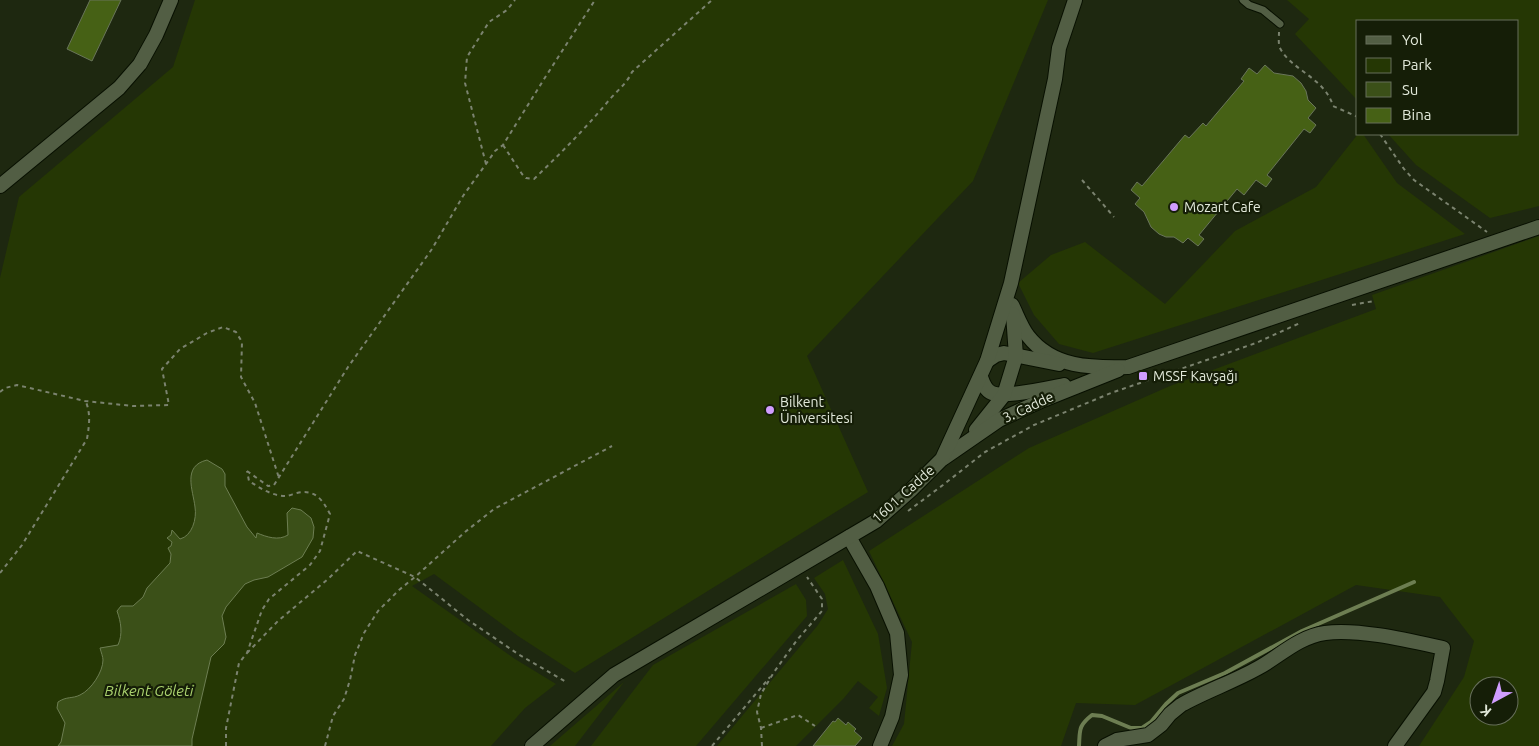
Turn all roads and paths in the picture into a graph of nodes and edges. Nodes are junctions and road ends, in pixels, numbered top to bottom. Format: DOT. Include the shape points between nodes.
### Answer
graph roads {
  1 [pos="170,0"];
  2 [pos="515,0"];
  3 [pos="595,0"];
  4 [pos="712,0"];
  5 [pos="1075,0"];
  6 [pos="1085,0"];
  7 [pos="1243,0"];
  8 [pos="1280,24"];
  9 [pos="1055,79"];
  10 [pos="1356,116"];
  11 [pos="1381,135"];
  12 [pos="504,145"];
  13 [pos="486,164"];
  14 [pos="19,171"];
  15 [pos="0,174"];
  16 [pos="1082,180"];
  17 [pos="0,186"];
  18 [pos="1114,217"];
  19 [pos="1539,227"];
  20 [pos="1499,241"];
  21 [pos="1011,283"];
  22 [pos="1374,300"];
  23 [pos="1012,305"];
  24 [pos="1350,306"];
  25 [pos="1305,321"];
  26 [pos="1016,356"];
  27 [pos="988,361"];
  28 [pos="1082,366"];
  29 [pos="1128,367"];
  30 [pos="981,377"];
  31 [pos="1089,381"];
  32 [pos="0,392"];
  33 [pos="1004,394"];
  34 [pos="86,401"];
  35 [pos="970,439"];
  36 [pos="612,446"];
  37 [pos="942,459"];
  38 [pos="279,478"];
  39 [pos="905,513"];
  40 [pos="849,537"];
  41 [pos="803,564"];
  42 [pos="0,573"];
  43 [pos="416,577"];
  44 [pos="247,653"];
  45 [pos="774,672"];
  46 [pos="566,682"];
  47 [pos="815,726"];
  48 [pos="761,728"];
  49 [pos="226,746"];
  50 [pos="324,746"];
  51 [pos="532,746"];
  52 [pos="712,746"];
  53 [pos="762,746"];
  54 [pos="880,746"];
  55 [pos="1105,746"];
  56 [pos="1395,746"];
  1 -- 14 [label="street" via="140,64 119,88"];
  2 -- 13 [label="path" via="489,22 467,57 465,83"];
  3 -- 12 [label="path"];
  4 -- 12 [label="path" via="632,72 588,126 534,179 522,174"];
  5 -- 9 [label="street, 1601. Cadde" via="1059,48"];
  6 -- 9 [label="street, 1601. Cadde"];
  7 -- 8 [label="lane"];
  8 -- 10 [label="path" via="1280,48 1328,92 1334,106"];
  9 -- 21 [label="street, 1601. Cadde"];
  11 -- 20 [label="path" via="1414,180"];
  12 -- 13 [label="path" via="495,150"];
  13 -- 38 [label="path" via="432,249 348,368"];
  14 -- 15 [label="street"];
  14 -- 17 [label="street"];
  16 -- 18 [label="path"];
  19 -- 20 [label="street, 3. Cadde"];
  20 -- 29 [label="street, 3. Cadde"];
  21 -- 23 [label="street, 3. Cadde"];
  21 -- 27 [label="street, 1601. Cadde"];
  22 -- 24 [label="path"];
  23 -- 26 [label="street, 3. Cadde"];
  23 -- 28 [label="street" via="1026,335 1036,346 1049,355"];
  25 -- 39 [label="path" via="1256,343 1034,425 985,452"];
  26 -- 27 [label="street" via="1004,353"];
  26 -- 28 [label="street"];
  26 -- 33 [label="street, 3. Cadde"];
  27 -- 30 [label="street, 1601. Cadde"];
  28 -- 29 [label="street"];
  29 -- 31 [label="street, 3. Cadde"];
  30 -- 33 [label="street, 3. Cadde" via="992,393"];
  30 -- 37 [label="street, 1601. Cadde"];
  31 -- 33 [label="street, 3. Cadde"];
  31 -- 35 [label="street, 3. Cadde" via="999,420"];
  32 -- 34 [label="path" via="17,385"];
  33 -- 35 [label="street, 3. Cadde"];
  34 -- 38 [label="path" via="169,406 162,369 180,349 223,327 236,332 242,342 241,377 255,403"];
  34 -- 42 [label="path" via="90,420 87,439 22,545"];
  35 -- 37 [label="street, 3. Cadde"];
  36 -- 43 [label="path" via="494,509"];
  37 -- 40 [label="street, 1601. Cadde" via="876,521"];
  38 -- 44 [label="path" via="274,485 268,486 248,471 249,481 272,494 287,497 307,491 316,494 330,514 320,551 310,565 269,599"];
  40 -- 41 [label="street, 1601. Cadde"];
  40 -- 54 [label="street" via="877,586 897,633 900,675 892,717"];
  41 -- 45 [label="path" via="807,578 822,599 822,611"];
  41 -- 51 [label="street, 1601. Cadde" via="614,675"];
  43 -- 44 [label="path" via="357,552 278,621"];
  43 -- 46 [label="path" via="482,630"];
  43 -- 50 [label="path" via="378,611 364,633 344,699 333,716"];
  44 -- 49 [label="path" via="239,662 226,728"];
  45 -- 48 [label="path" via="761,694 757,712"];
  45 -- 52 [label="path"];
  47 -- 48 [label="path" via="798,715"];
  48 -- 53 [label="path"];
  55 -- 56 [label="street" via="1117,740 1148,735 1181,705 1258,668 1299,642 1324,633 1345,632 1443,648 1434,692"];
}
